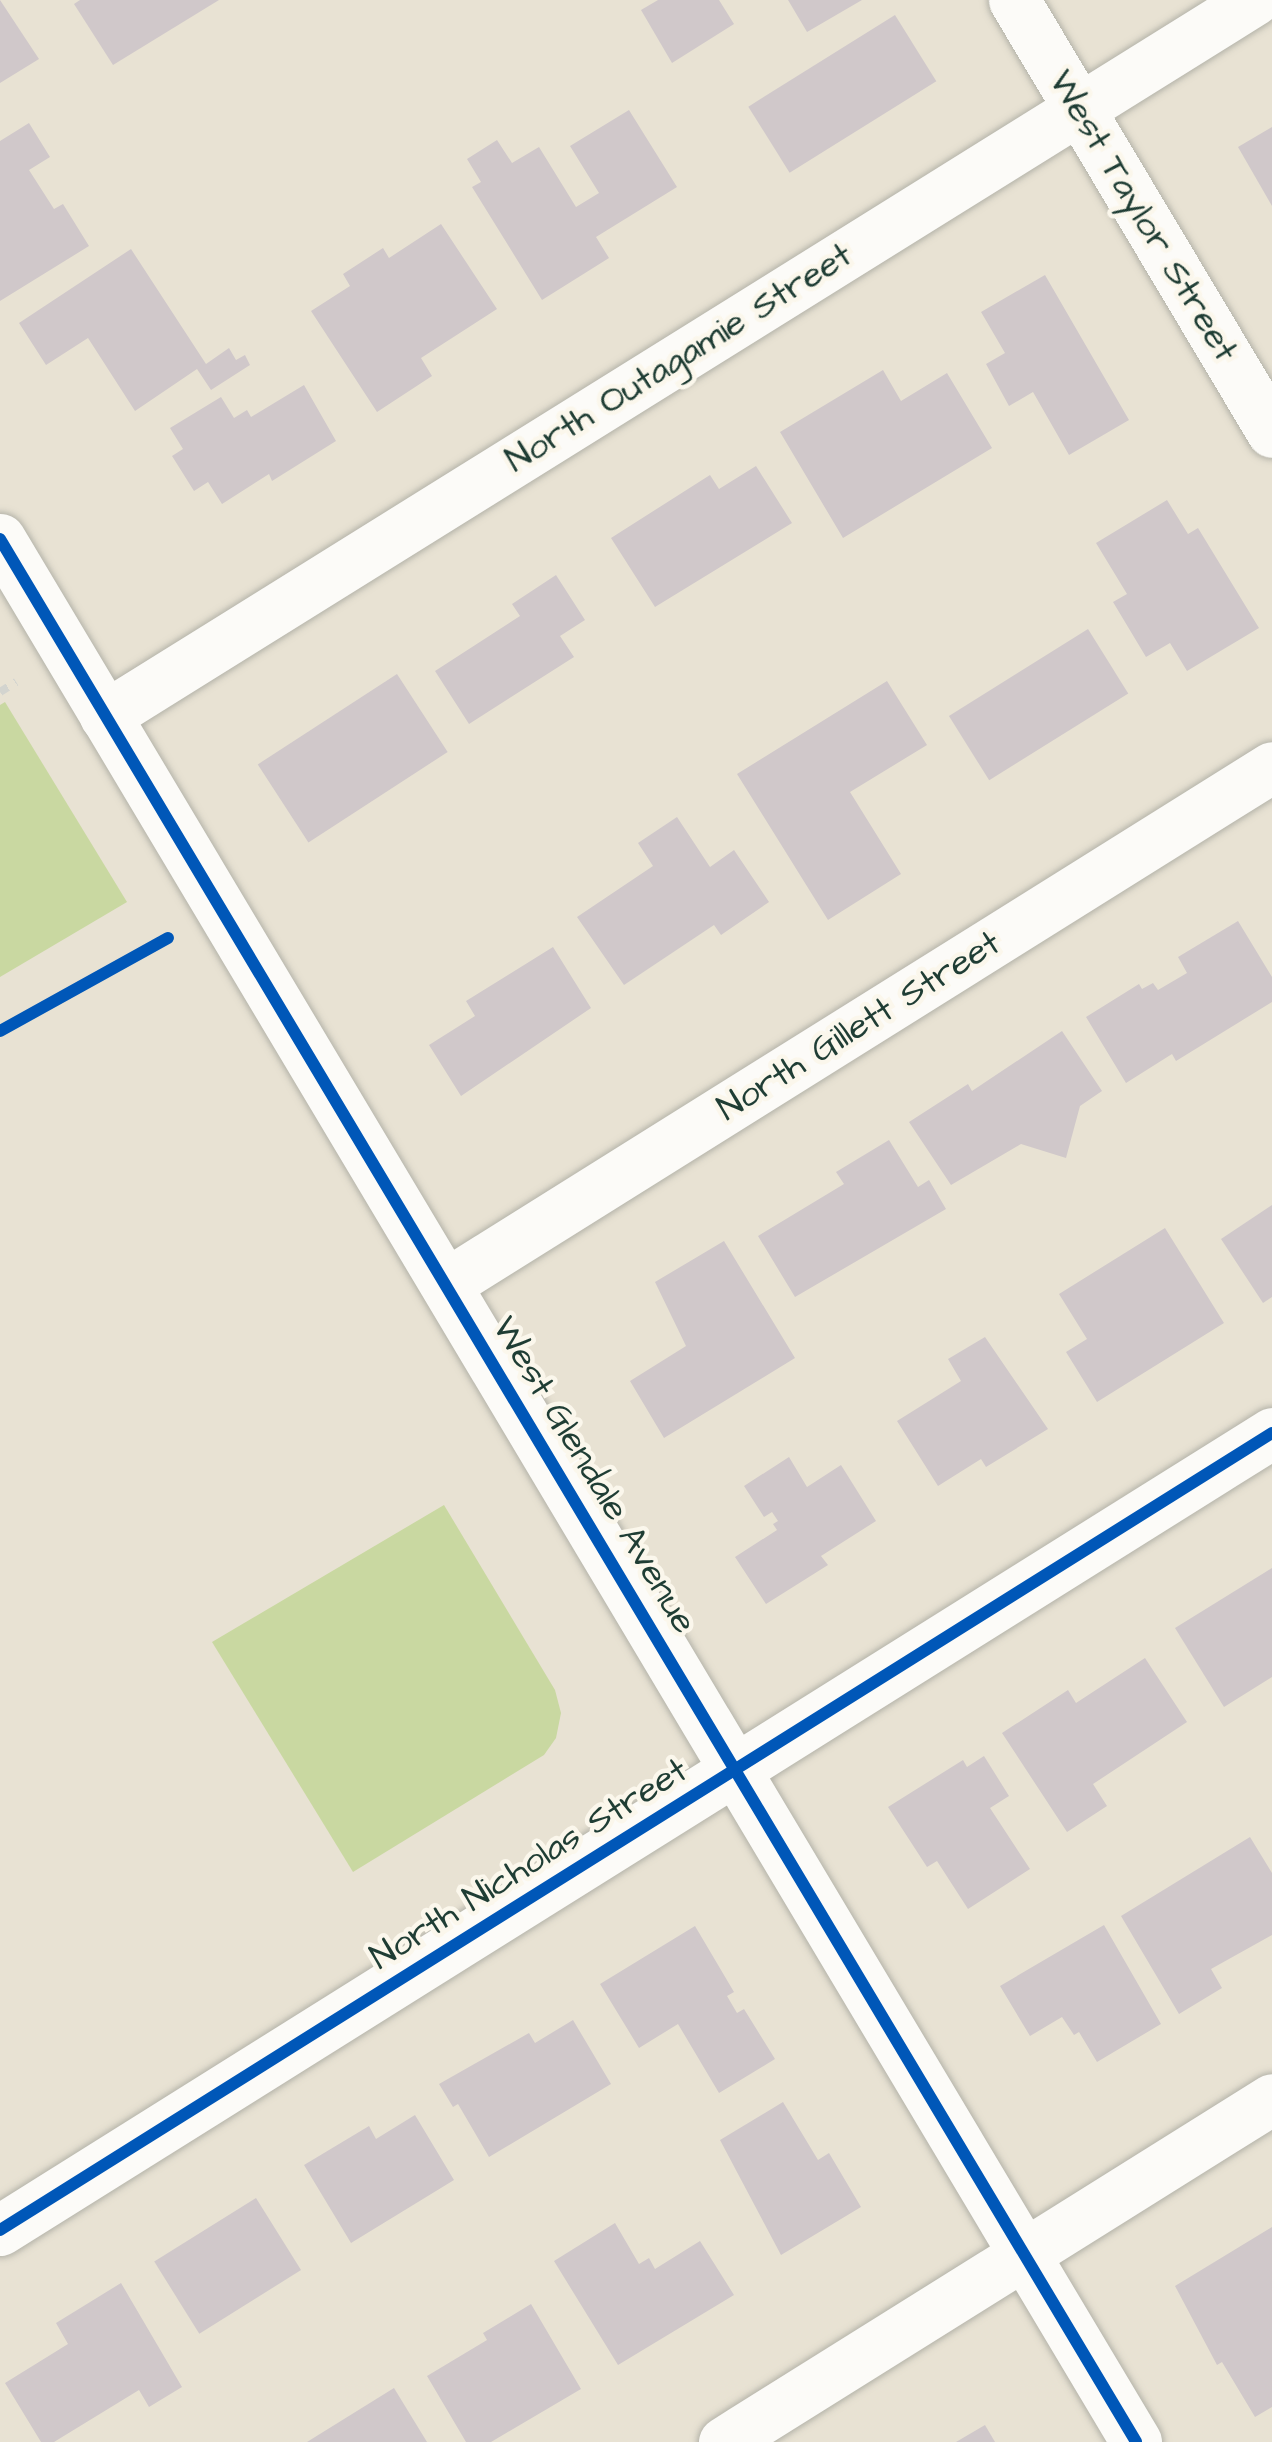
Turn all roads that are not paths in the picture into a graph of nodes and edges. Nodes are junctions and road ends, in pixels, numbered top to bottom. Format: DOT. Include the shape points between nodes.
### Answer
graph roads {
  1 [pos="1013,0"];
  2 [pos="1254,0"];
  3 [pos="1078,109"];
  4 [pos="1272,432"];
  5 [pos="0,538"];
  6 [pos="105,716"];
  7 [pos="1272,767"];
  8 [pos="446,1284"];
  9 [pos="1272,1433"];
  10 [pos="735,1770"];
  11 [pos="1272,2099"];
  12 [pos="0,2230"];
  13 [pos="1023,2255"];
  14 [pos="724,2442"];
  15 [pos="1136,2442"];
  1 -- 3 [label="street, West Taylor Street"];
  2 -- 3 [label="street, North Outagamie Street"];
  3 -- 4 [label="street, West Taylor Street"];
  3 -- 6 [label="street, North Outagamie Street"];
  5 -- 6 [label="street, West Glendale Avenue"];
  6 -- 8 [label="street, West Glendale Avenue"];
  7 -- 8 [label="street, North Gillett Street"];
  8 -- 10 [label="street, West Glendale Avenue"];
  9 -- 10 [label="street, North Nicholas Street"];
  10 -- 12 [label="street, North Nicholas Street"];
  10 -- 13 [label="street, West Glendale Avenue"];
  11 -- 13 [label="street"];
  13 -- 14 [label="street"];
  13 -- 15 [label="street, West Glendale Avenue"];
}
